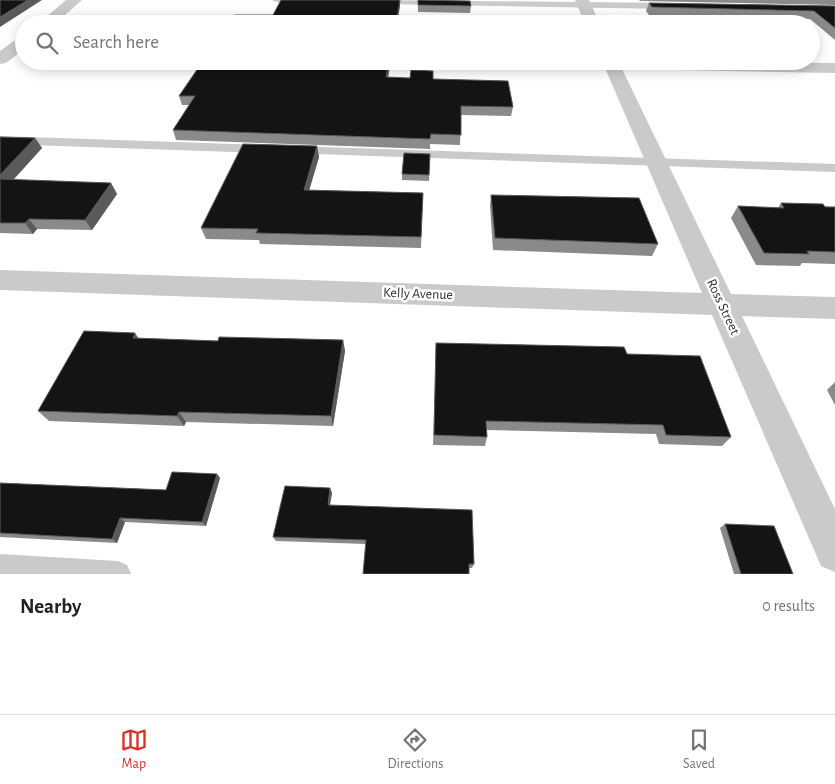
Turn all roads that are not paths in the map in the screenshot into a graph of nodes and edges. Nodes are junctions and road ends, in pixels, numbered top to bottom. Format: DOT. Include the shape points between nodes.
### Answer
graph roads {
  1 [pos="75,0"];
  2 [pos="276,0"];
  3 [pos="315,1"];
  4 [pos="365,1"];
  5 [pos="583,2"];
  6 [pos="677,6"];
  7 [pos="56,15"];
  8 [pos="589,15"];
  9 [pos="820,68"];
  10 [pos="835,68"];
  11 [pos="615,70"];
  12 [pos="0,140"];
  13 [pos="657,163"];
  14 [pos="835,168"];
  15 [pos="0,280"];
  16 [pos="721,304"];
  17 [pos="835,308"];
  18 [pos="835,552"];
  19 [pos="0,567"];
  20 [pos="118,574"];
  1 -- 7 [label="street"];
  2 -- 3 [label="lane"];
  4 -- 5 [label="lane"];
  5 -- 6 [label="lane"];
  5 -- 8 [label="street"];
  9 -- 10 [label="street"];
  11 -- 13 [label="street, Ross Street"];
  12 -- 13 [label="lane"];
  13 -- 14 [label="lane"];
  13 -- 16 [label="street, Ross Street"];
  15 -- 16 [label="street, Kelly Avenue"];
  16 -- 17 [label="street, Kelly Avenue"];
  16 -- 18 [label="street, Ross Street"];
  19 -- 20 [label="lane"];
}
